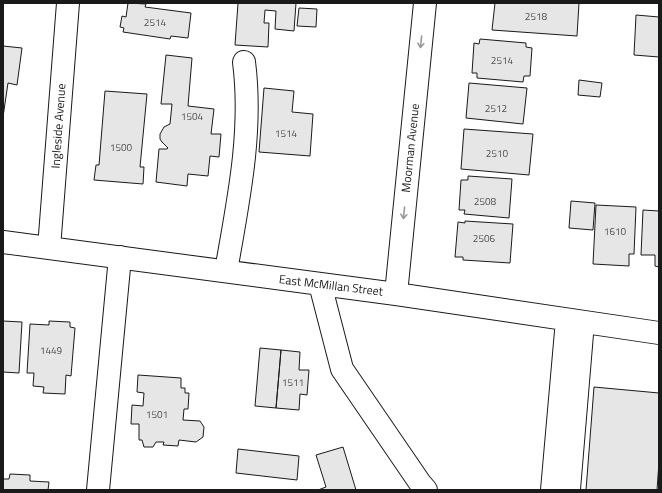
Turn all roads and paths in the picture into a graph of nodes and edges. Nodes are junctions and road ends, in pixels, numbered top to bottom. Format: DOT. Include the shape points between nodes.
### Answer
graph roads {
  1 [pos="68,3"];
  2 [pos="425,3"];
  3 [pos="244,62"];
  4 [pos="3,242"];
  5 [pos="49,248"];
  6 [pos="120,257"];
  7 [pos="226,272"];
  8 [pos="320,284"];
  9 [pos="396,294"];
  10 [pos="575,321"];
  11 [pos="659,333"];
  12 [pos="560,489"];
  13 [pos="98,490"];
  14 [pos="426,490"];
  1 -- 5 [label="street, Ingleside Avenue"];
  2 -- 9 [label="street, Moorman Avenue, one-way"];
  3 -- 7 [label="street" via="247,85 246,133"];
  4 -- 5 [label="street, East McMillan Street"];
  5 -- 6 [label="street, East McMillan Street"];
  6 -- 7 [label="street, East McMillan Street"];
  6 -- 13 [label="street"];
  7 -- 8 [label="street, East McMillan Street"];
  8 -- 9 [label="street, East McMillan Street"];
  8 -- 14 [label="street" via="342,369"];
  9 -- 10 [label="street, East McMillan Street"];
  10 -- 11 [label="street, East McMillan Street"];
  10 -- 12 [label="street"];
}
